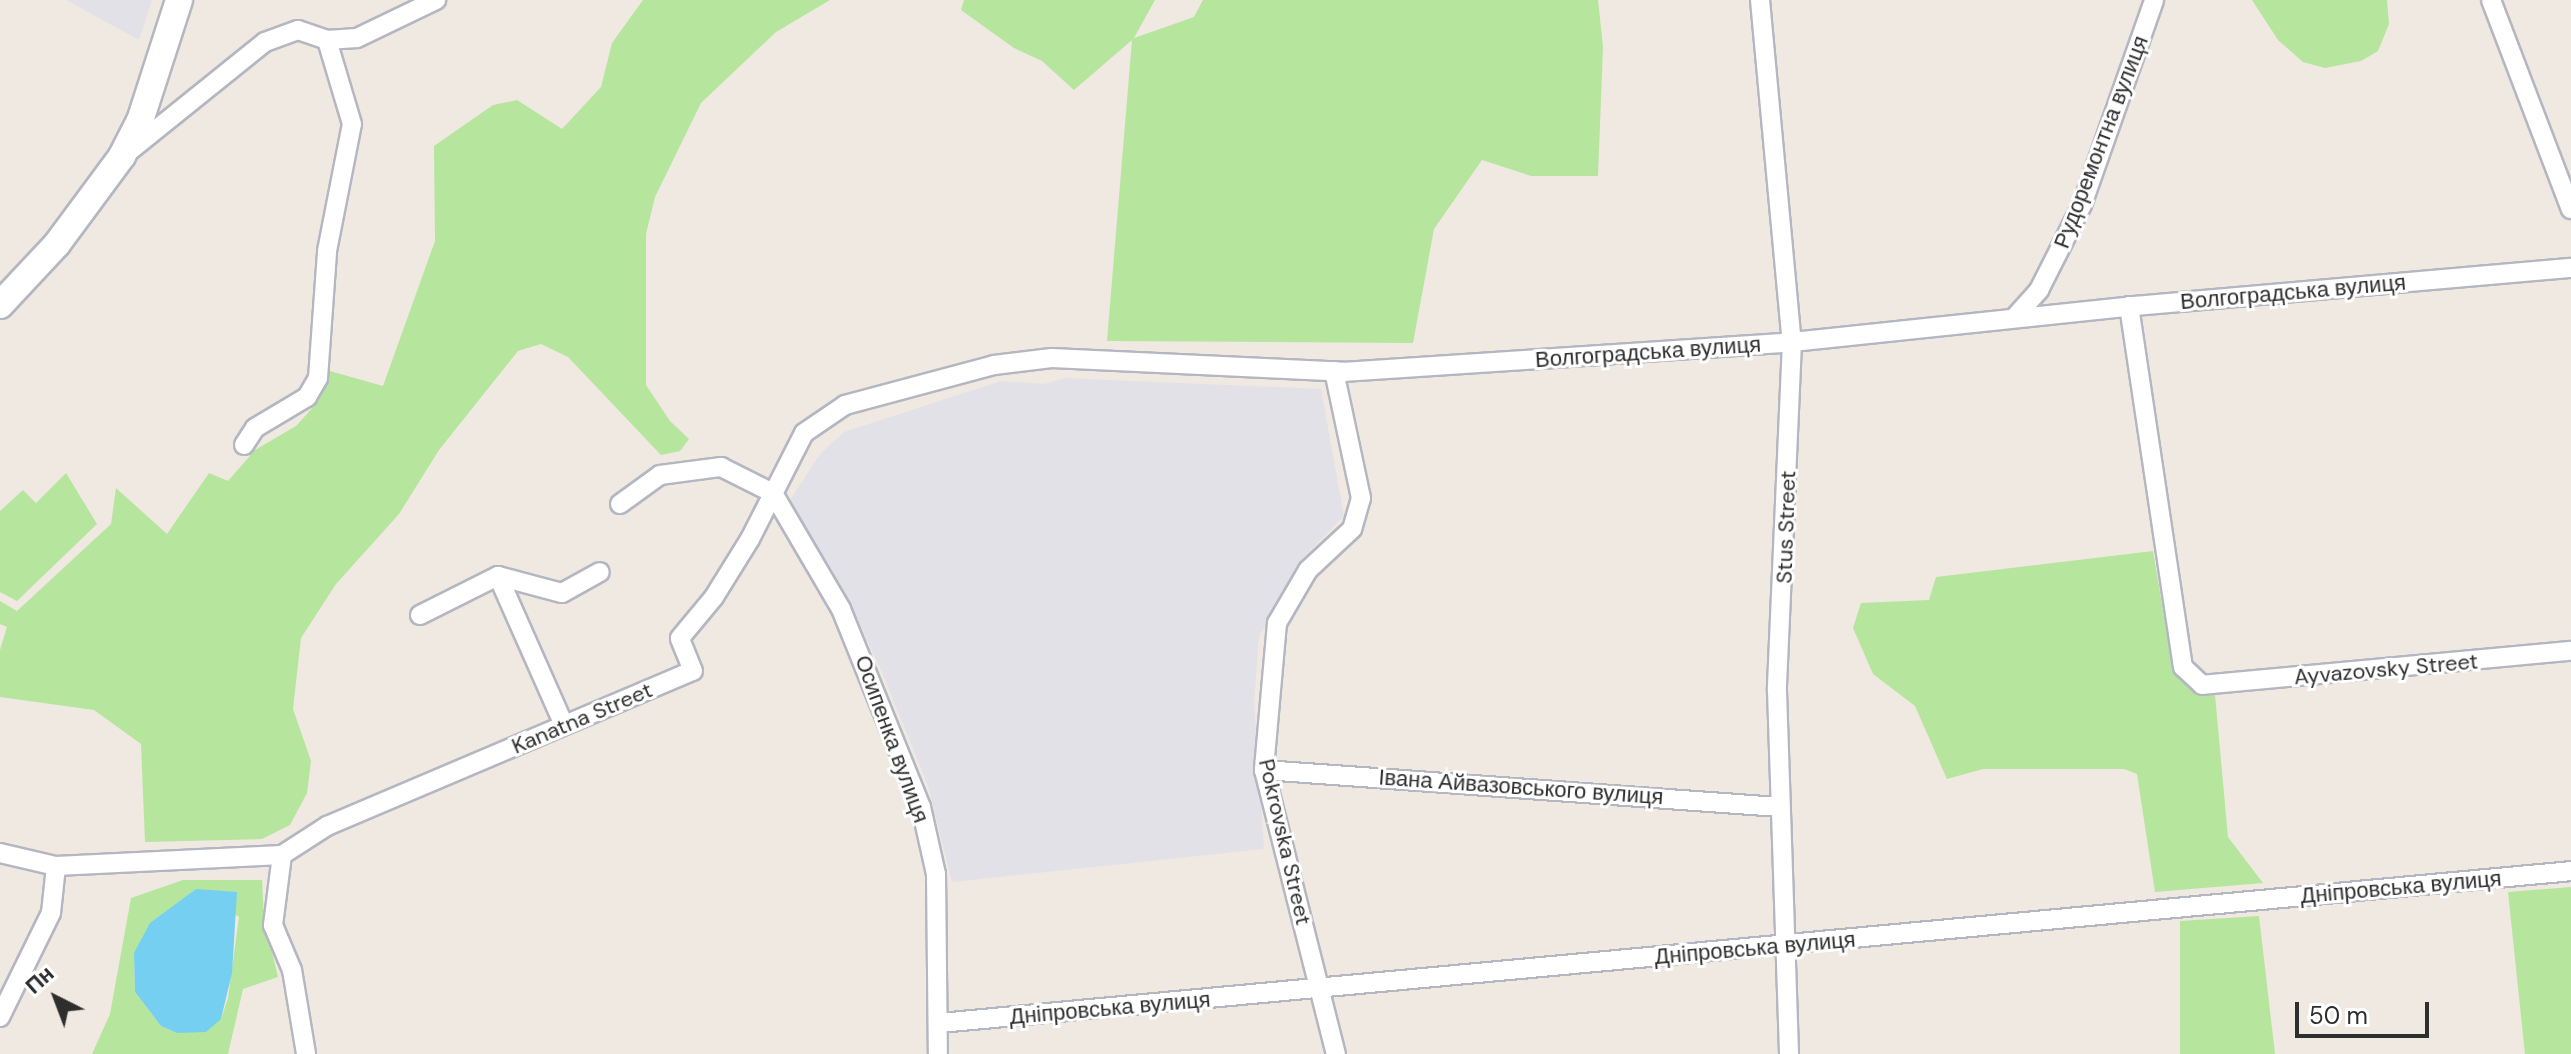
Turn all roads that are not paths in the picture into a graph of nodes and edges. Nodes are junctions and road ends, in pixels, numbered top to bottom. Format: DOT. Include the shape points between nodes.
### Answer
graph roads {
  1 [pos="179,0"];
  2 [pos="436,0"];
  3 [pos="1760,0"];
  4 [pos="2154,0"];
  5 [pos="2491,0"];
  6 [pos="327,40"];
  7 [pos="122,156"];
  8 [pos="2571,209"];
  9 [pos="2571,268"];
  10 [pos="0,305"];
  11 [pos="2129,306"];
  12 [pos="2014,318"];
  13 [pos="1792,342"];
  14 [pos="1334,371"];
  15 [pos="244,445"];
  16 [pos="773,493"];
  17 [pos="620,504"];
  18 [pos="600,572"];
  19 [pos="498,576"];
  20 [pos="420,615"];
  21 [pos="2571,651"];
  22 [pos="564,725"];
  23 [pos="1264,770"];
  24 [pos="1779,807"];
  25 [pos="0,853"];
  26 [pos="282,855"];
  27 [pos="56,866"];
  28 [pos="2571,871"];
  29 [pos="1788,945"];
  30 [pos="1320,990"];
  31 [pos="0,1017"];
  32 [pos="940,1023"];
  33 [pos="306,1054"];
  34 [pos="938,1054"];
  35 [pos="1336,1054"];
  36 [pos="1789,1054"];
  1 -- 7 [label="main road" via="140,121"];
  2 -- 6 [label="street" via="357,38"];
  3 -- 13 [label="street, Stus Street"];
  4 -- 12 [label="street, Рудоремонтна вулиця" via="2082,205 2039,290"];
  5 -- 8 [label="street"];
  6 -- 7 [label="street" via="298,30 265,42"];
  6 -- 15 [label="street" via="352,124 327,251 318,378 307,397 255,428"];
  7 -- 10 [label="main road" via="57,244"];
  9 -- 11 [label="street, Волгоградська вулиця"];
  11 -- 12 [label="street, Волгоградська вулиця"];
  11 -- 21 [label="street, Ayvazovsky Street" via="2183,667 2202,685"];
  12 -- 13 [label="street, Волгоградська вулиця"];
  13 -- 14 [label="street, Волгоградська вулиця"];
  13 -- 24 [label="street, Stus Street" via="1777,691"];
  14 -- 16 [label="street, Волгоградська вулиця" via="1017,360 845,405 822,417 788,457"];
  14 -- 23 [label="street, Pokrovska Street" via="1361,498 1352,529 1308,570 1277,623"];
  16 -- 17 [label="street" via="721,467 660,475"];
  16 -- 22 [label="street, Kanatna Street" via="714,597 680,638 693,671"];
  16 -- 32 [label="street, Осипенка вулиця" via="841,609 921,807 936,874"];
  18 -- 19 [label="street" via="562,593"];
  19 -- 20 [label="street"];
  19 -- 22 [label="street"];
  22 -- 26 [label="street, Kanatna Street" via="327,826"];
  23 -- 24 [label="street, Івана Айвазовського вулиця"];
  23 -- 30 [label="street, Pokrovska Street"];
  24 -- 29 [label="street, Stus Street"];
  25 -- 27 [label="street"];
  26 -- 27 [label="street"];
  26 -- 33 [label="street" via="273,925 292,970"];
  27 -- 31 [label="street" via="51,913"];
  28 -- 29 [label="street, Дніпровська вулиця"];
  29 -- 30 [label="street, Дніпровська вулиця"];
  29 -- 36 [label="street, Stus Street"];
  30 -- 32 [label="street, Дніпровська вулиця"];
  30 -- 35 [label="street, Pokrovska Street"];
  32 -- 34 [label="street, Осипенка вулиця"];
}
